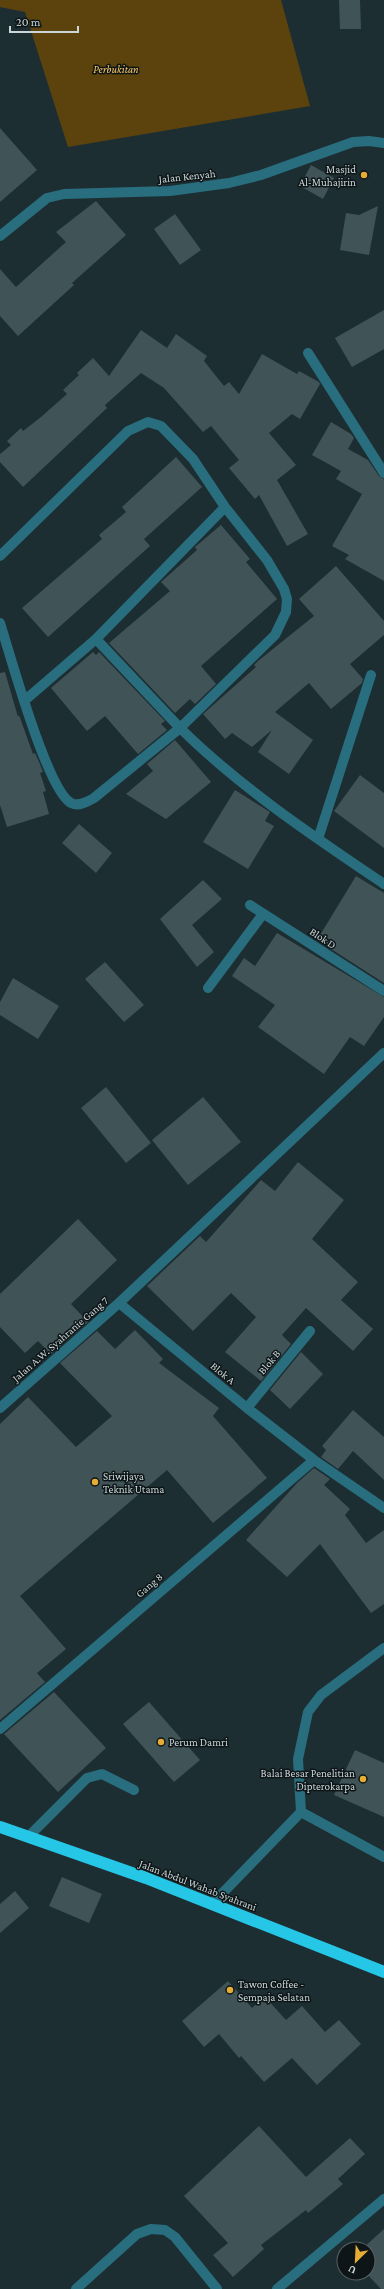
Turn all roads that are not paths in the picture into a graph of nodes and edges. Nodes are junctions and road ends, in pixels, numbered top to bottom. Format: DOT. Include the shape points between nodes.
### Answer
graph roads {
  1 [pos="384,143"];
  2 [pos="0,236"];
  3 [pos="308,353"];
  4 [pos="384,473"];
  5 [pos="225,507"];
  6 [pos="0,556"];
  7 [pos="0,623"];
  8 [pos="96,639"];
  9 [pos="371,674"];
  10 [pos="24,701"];
  11 [pos="180,728"];
  12 [pos="318,839"];
  13 [pos="384,884"];
  14 [pos="250,905"];
  15 [pos="263,914"];
  16 [pos="208,988"];
  17 [pos="384,991"];
  18 [pos="384,1053"];
  19 [pos="119,1303"];
  20 [pos="310,1331"];
  21 [pos="0,1408"];
  22 [pos="247,1408"];
  23 [pos="314,1460"];
  24 [pos="384,1508"];
  25 [pos="384,1648"];
  26 [pos="0,1729"];
  27 [pos="134,1790"];
  28 [pos="301,1812"];
  29 [pos="0,1827"];
  30 [pos="29,1836"];
  31 [pos="384,1857"];
  32 [pos="212,1904"];
  33 [pos="384,1972"];
  34 [pos="384,2199"];
  35 [pos="76,2289"];
  36 [pos="217,2289"];
  37 [pos="277,2289"];
  1 -- 2 [label="street, Jalan Kenyah" via="353,142 261,175 229,183 170,191 64,194 47,198"];
  3 -- 4 [label="street"];
  5 -- 6 [label="street" via="192,459 161,426 148,422 128,431"];
  5 -- 8 [label="street"];
  5 -- 11 [label="street" via="267,560 284,589 287,599 286,612 275,635"];
  7 -- 10 [label="street"];
  8 -- 10 [label="street"];
  8 -- 11 [label="street"];
  9 -- 12 [label="street"];
  10 -- 11 [label="street" via="58,790 71,803 78,804 94,798"];
  11 -- 12 [label="street" via="213,760"];
  12 -- 13 [label="street"];
  14 -- 15 [label="street, Blok D"];
  15 -- 16 [label="street"];
  15 -- 17 [label="street, Blok D"];
  18 -- 19 [label="street, Jalan A.W. Syahranie Gang 7"];
  19 -- 21 [label="street, Jalan A.W. Syahranie Gang 7"];
  19 -- 22 [label="street, Blok A"];
  20 -- 22 [label="street, Blok B"];
  22 -- 23 [label="street, Blok A"];
  23 -- 24 [label="street, Blok A"];
  23 -- 26 [label="street, Gang 8"];
  25 -- 28 [label="street" via="321,1695 308,1712 298,1759"];
  27 -- 30 [label="street" via="102,1774 87,1778"];
  28 -- 31 [label="street"];
  28 -- 32 [label="street"];
  29 -- 30 [label="highway, Jalan Abdul Wahab Syahrani"];
  30 -- 32 [label="highway, Jalan Abdul Wahab Syahrani"];
  32 -- 33 [label="highway, Jalan Abdul Wahab Syahrani"];
  34 -- 37 [label="street"];
  35 -- 36 [label="street" via="137,2234 151,2229 165,2230 175,2237"];
}
